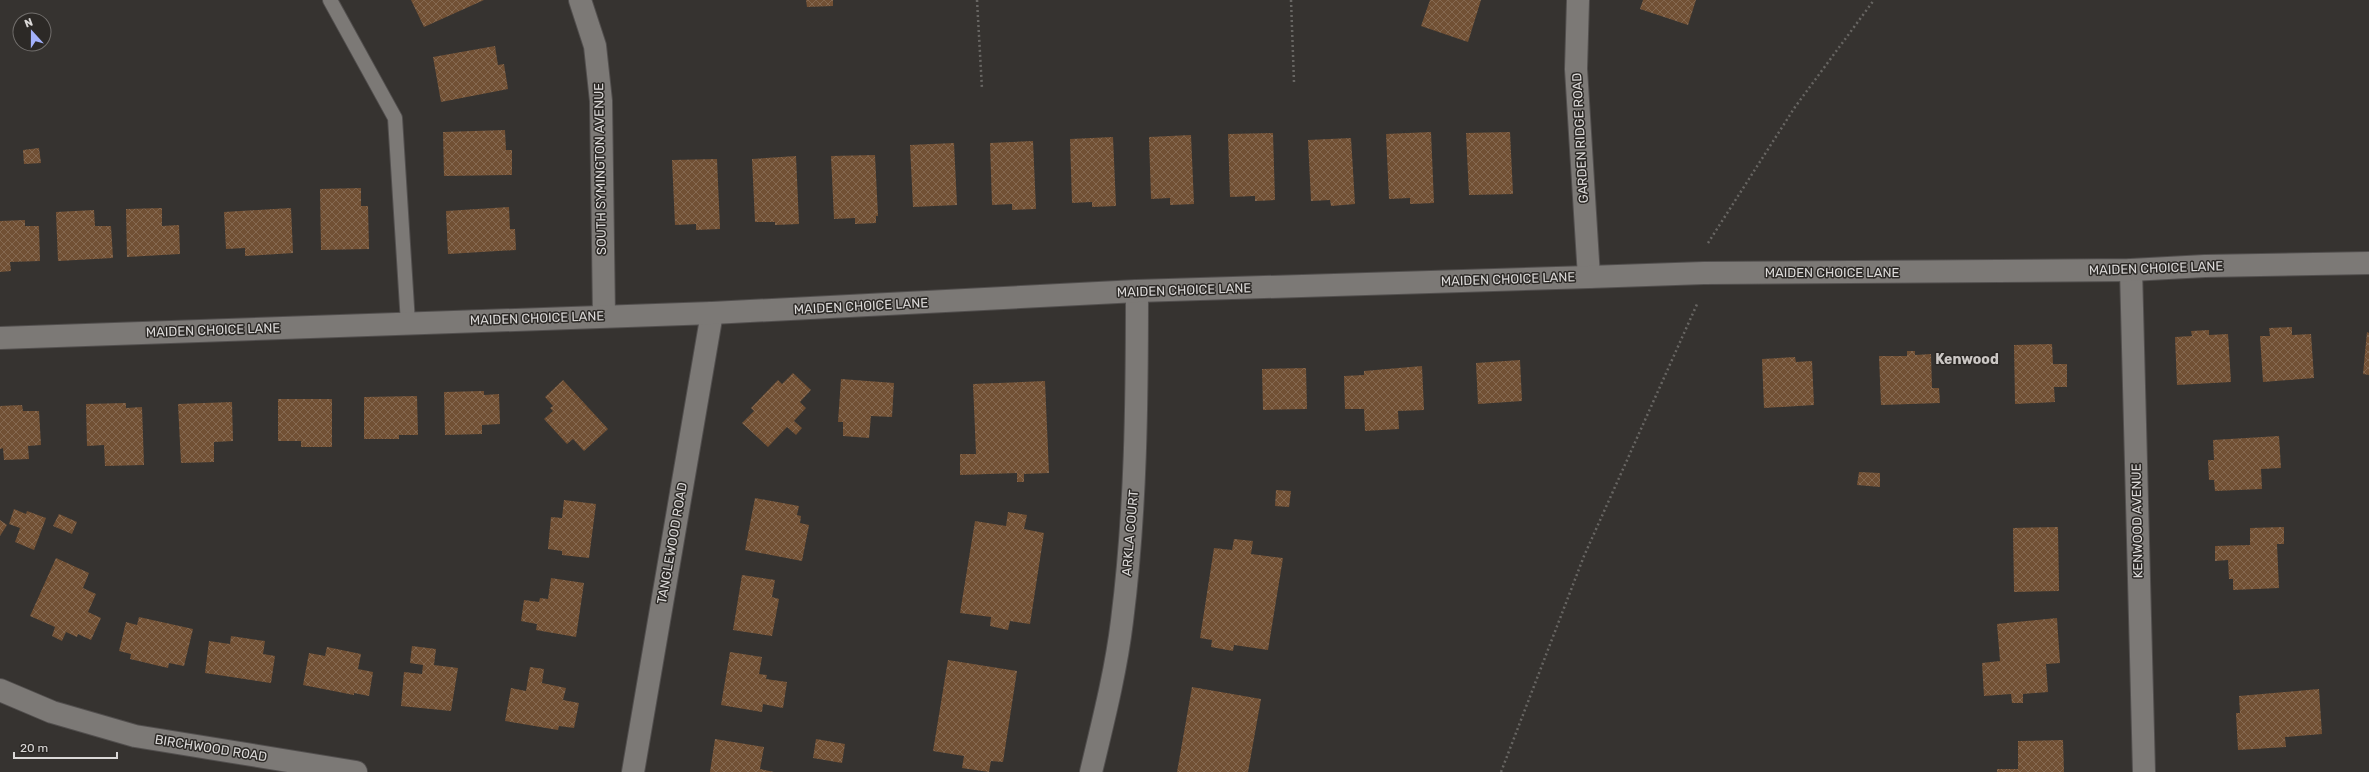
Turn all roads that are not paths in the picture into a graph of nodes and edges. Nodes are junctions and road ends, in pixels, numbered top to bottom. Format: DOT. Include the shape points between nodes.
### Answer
graph roads {
  1 [pos="330,0"];
  2 [pos="580,0"];
  3 [pos="1578,0"];
  4 [pos="2369,263"];
  5 [pos="2131,270"];
  6 [pos="1588,277"];
  7 [pos="1137,291"];
  8 [pos="712,314"];
  9 [pos="604,316"];
  10 [pos="408,323"];
  11 [pos="0,338"];
  12 [pos="0,690"];
  13 [pos="356,772"];
  14 [pos="633,772"];
  15 [pos="1091,772"];
  16 [pos="2144,772"];
  1 -- 10 [label="lane" via="394,118"];
  2 -- 9 [label="street, SOUTH SYMINGTON AVENUE" via="594,46 601,101"];
  3 -- 6 [label="street, GARDEN RIDGE ROAD" via="1576,69"];
  4 -- 5 [label="street, MAIDEN CHOICE LANE"];
  5 -- 6 [label="street, MAIDEN CHOICE LANE" via="1704,273"];
  5 -- 16 [label="street, KENWOOD AVENUE"];
  6 -- 7 [label="street, MAIDEN CHOICE LANE"];
  7 -- 8 [label="street, MAIDEN CHOICE LANE"];
  7 -- 15 [label="street, ARKLA COURT" via="1137,409 1132,518 1122,622"];
  8 -- 9 [label="street, MAIDEN CHOICE LANE"];
  8 -- 14 [label="street, TANGLEWOOD ROAD"];
  9 -- 10 [label="street, MAIDEN CHOICE LANE"];
  10 -- 11 [label="street, MAIDEN CHOICE LANE"];
  12 -- 13 [label="street, BIRCHWOOD ROAD" via="52,712 135,736"];
}
